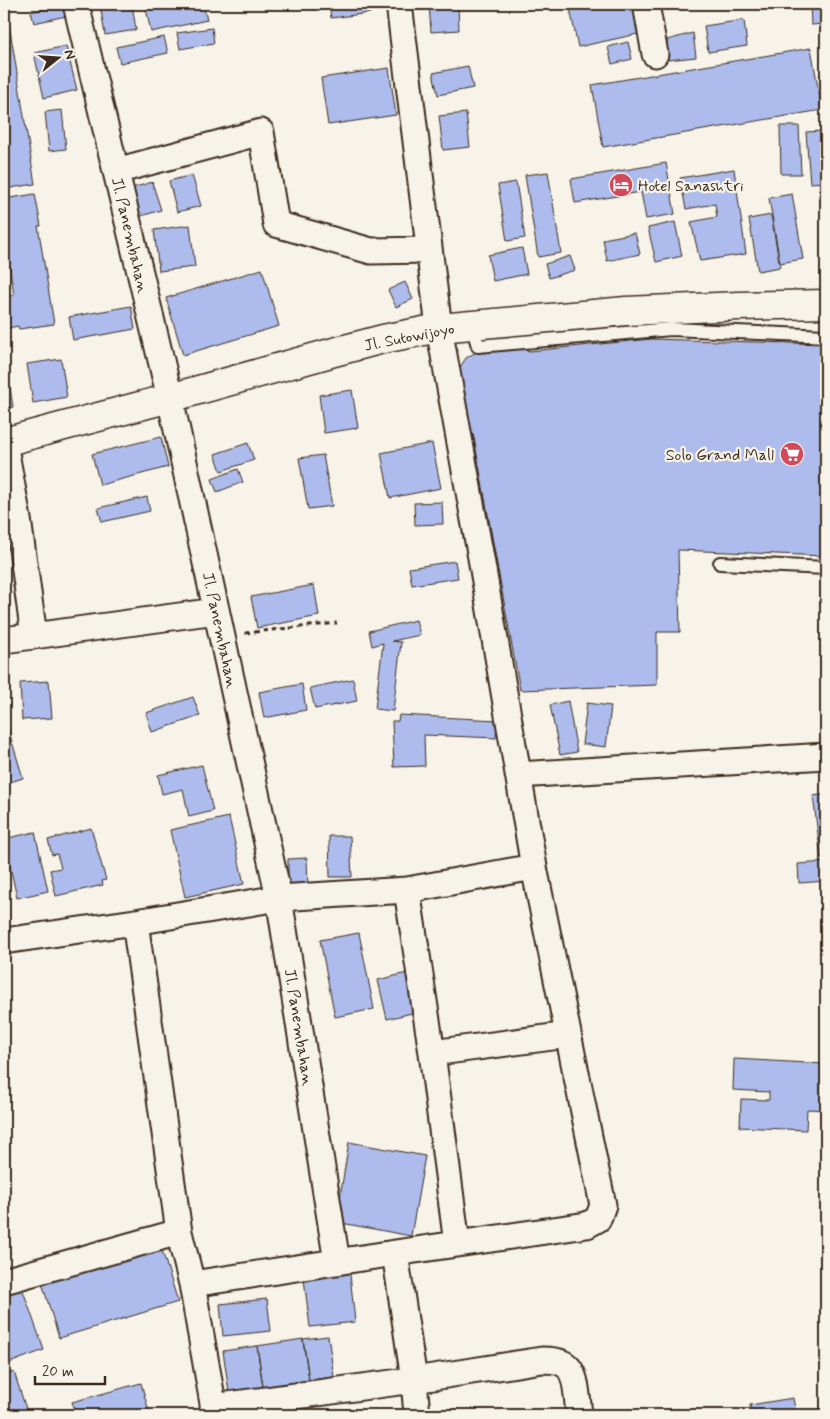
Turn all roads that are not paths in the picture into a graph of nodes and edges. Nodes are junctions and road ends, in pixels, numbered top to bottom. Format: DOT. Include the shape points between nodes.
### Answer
graph roads {
  1 [pos="76,4"];
  2 [pos="398,4"];
  3 [pos="646,4"];
  4 [pos="655,54"];
  5 [pos="116,171"];
  6 [pos="429,250"];
  7 [pos="826,304"];
  8 [pos="472,325"];
  9 [pos="439,328"];
  10 [pos="826,336"];
  11 [pos="170,398"];
  12 [pos="4,442"];
  13 [pos="720,563"];
  14 [pos="826,568"];
  15 [pos="216,611"];
  16 [pos="34,636"];
  17 [pos="4,640"];
  18 [pos="826,756"];
  19 [pos="518,775"];
  20 [pos="534,867"];
  21 [pos="406,890"];
  22 [pos="279,898"];
  23 [pos="135,922"];
  24 [pos="4,941"];
  25 [pos="568,1035"];
  26 [pos="432,1053"];
  27 [pos="179,1232"];
  28 [pos="457,1244"];
  29 [pos="395,1252"];
  30 [pos="337,1262"];
  31 [pos="4,1281"];
  32 [pos="192,1284"];
  33 [pos="414,1380"];
  34 [pos="214,1411"];
  35 [pos="417,1415"];
  36 [pos="579,1415"];
  1 -- 5 [label="street, Jl. Panembahan"];
  2 -- 6 [label="street"];
  3 -- 4 [label="street"];
  5 -- 6 [label="street" via="262,132 276,224 371,251"];
  5 -- 11 [label="street, Jl. Panembahan"];
  6 -- 9 [label="street"];
  7 -- 8 [label="main road, Jl. Sutowijoyo" via="626,311"];
  8 -- 9 [label="main road, Jl. Sutowijoyo"];
  8 -- 10 [label="lane" via="478,346 671,329"];
  9 -- 11 [label="main road, Jl. Sutowijoyo" via="383,339"];
  9 -- 19 [label="street"];
  11 -- 12 [label="main road, Jl. Sutowijoyo"];
  11 -- 15 [label="street, Jl. Panembahan"];
  12 -- 16 [label="street"];
  13 -- 14 [label="lane"];
  15 -- 16 [label="street"];
  15 -- 22 [label="street, Jl. Panembahan"];
  16 -- 17 [label="street"];
  18 -- 19 [label="street"];
  19 -- 20 [label="street"];
  20 -- 21 [label="street"];
  20 -- 25 [label="street"];
  21 -- 22 [label="street"];
  21 -- 26 [label="street"];
  22 -- 23 [label="street"];
  22 -- 30 [label="street, Jl. Panembahan"];
  23 -- 24 [label="street"];
  23 -- 27 [label="street"];
  25 -- 26 [label="street"];
  25 -- 28 [label="street" via="603,1205 598,1219 587,1225"];
  26 -- 28 [label="street"];
  27 -- 31 [label="street"];
  27 -- 32 [label="street"];
  28 -- 29 [label="street"];
  29 -- 30 [label="street"];
  29 -- 33 [label="street"];
  30 -- 32 [label="street"];
  32 -- 34 [label="street"];
  33 -- 34 [label="street"];
  33 -- 35 [label="street"];
  33 -- 36 [label="street" via="553,1360 565,1363 572,1371"];
}
